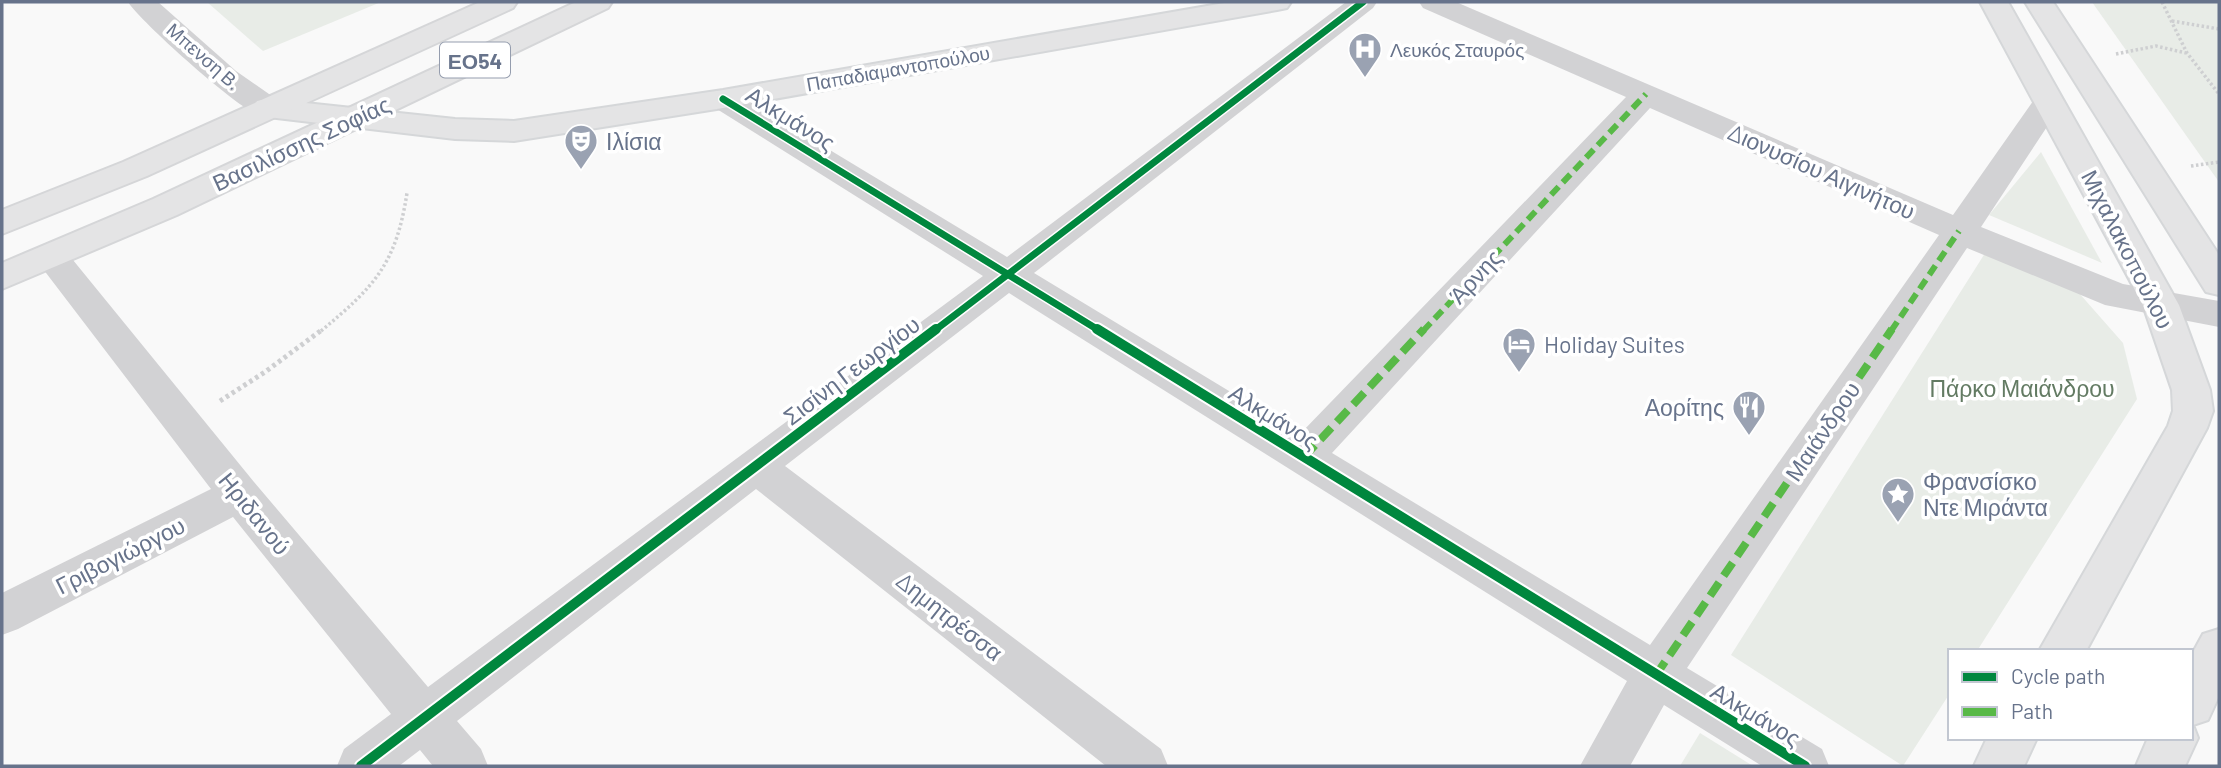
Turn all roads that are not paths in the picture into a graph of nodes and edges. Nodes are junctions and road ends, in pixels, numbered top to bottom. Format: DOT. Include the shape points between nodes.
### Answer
graph roads {
  1 [pos="142,2"];
  2 [pos="503,2"];
  3 [pos="598,2"];
  4 [pos="1277,2"];
  5 [pos="1363,2"];
  6 [pos="1433,2"];
  7 [pos="1994,2"];
  8 [pos="2039,2"];
  9 [pos="1646,94"];
  10 [pos="723,99"];
  11 [pos="2049,101"];
  12 [pos="268,108"];
  13 [pos="352,118"];
  14 [pos="2,223"];
  15 [pos="1959,231"];
  16 [pos="52,257"];
  17 [pos="1008,275"];
  18 [pos="2,278"];
  19 [pos="2219,283"];
  20 [pos="2161,304"];
  21 [pos="2219,314"];
  22 [pos="1304,457"];
  23 [pos="755,466"];
  24 [pos="239,494"];
  25 [pos="2,615"];
  26 [pos="2063,649"];
  27 [pos="2217,658"];
  28 [pos="1656,675"];
  29 [pos="2193,700"];
  30 [pos="424,719"];
  31 [pos="2012,740"];
  32 [pos="2173,740"];
  33 [pos="361,766"];
  34 [pos="464,766"];
  35 [pos="1144,766"];
  36 [pos="1604,766"];
  37 [pos="1805,766"];
  38 [pos="1998,766"];
  39 [pos="2160,766"];
  1 -- 12 [label="street, Μπενση Β." via="225,77"];
  2 -- 12 [label="main road, Βασιλίσσης Σοφίας / ΕΟ54"];
  3 -- 13 [label="main road, Βασιλίσσης Σοφίας / ΕΟ54"];
  4 -- 10 [label="main road, Παπαδιαμαντοπούλου"];
  5 -- 17 [label="street, Σισίνη Γεωργίου"];
  6 -- 9 [label="street, Διονυσίου Αιγινήτου"];
  7 -- 11 [label="main road, Μιχαλακοπούλου"];
  8 -- 19 [label="main road"];
  9 -- 15 [label="street, Διονυσίου Αιγινήτου"];
  9 -- 22 [label="street, Άρνης"];
  10 -- 13 [label="main road, Παπαδιαμαντοπούλου" via="514,131"];
  10 -- 17 [label="street, Αλκμάνος"];
  11 -- 15 [label="street, Μαιάνδρου"];
  11 -- 20 [label="main road, Μιχαλακοπούλου"];
  12 -- 13 [label="main road, Παπαδιαμαντοπούλου"];
  12 -- 14 [label="main road, Βασιλίσσης Σοφίας / ΕΟ54"];
  13 -- 16 [label="main road, Βασιλίσσης Σοφίας / ΕΟ54"];
  15 -- 20 [label="street, Διονυσίου Αιγινήτου" via="2118,296"];
  15 -- 28 [label="street, Μαιάνδρου"];
  16 -- 18 [label="main road, Βασιλίσσης Σοφίας / ΕΟ54"];
  16 -- 24 [label="street, Ηριδανού"];
  17 -- 22 [label="street, Αλκμάνος"];
  17 -- 23 [label="street, Σισίνη Γεωργίου"];
  20 -- 21 [label="street, Διονυσίου Αιγινήτου"];
  20 -- 26 [label="main road, Μιχαλακοπούλου" via="2192,390 2193,411"];
  22 -- 28 [label="street, Αλκμάνος"];
  23 -- 30 [label="street, Σισίνη Γεωργίου"];
  23 -- 35 [label="street, Δημητρέσσα"];
  24 -- 25 [label="street, Γριβογιώργου"];
  24 -- 30 [label="street, Ηριδανού"];
  27 -- 29 [label="main road"];
  28 -- 36 [label="street, Μαιάνδρου"];
  28 -- 37 [label="street, Αλκμάνος"];
  30 -- 33 [label="street, Σισίνη Γεωργίου"];
  30 -- 34 [label="street, Ηριδανού"];
  31 -- 38 [label="main road"];
  32 -- 39 [label="main road"];
}
